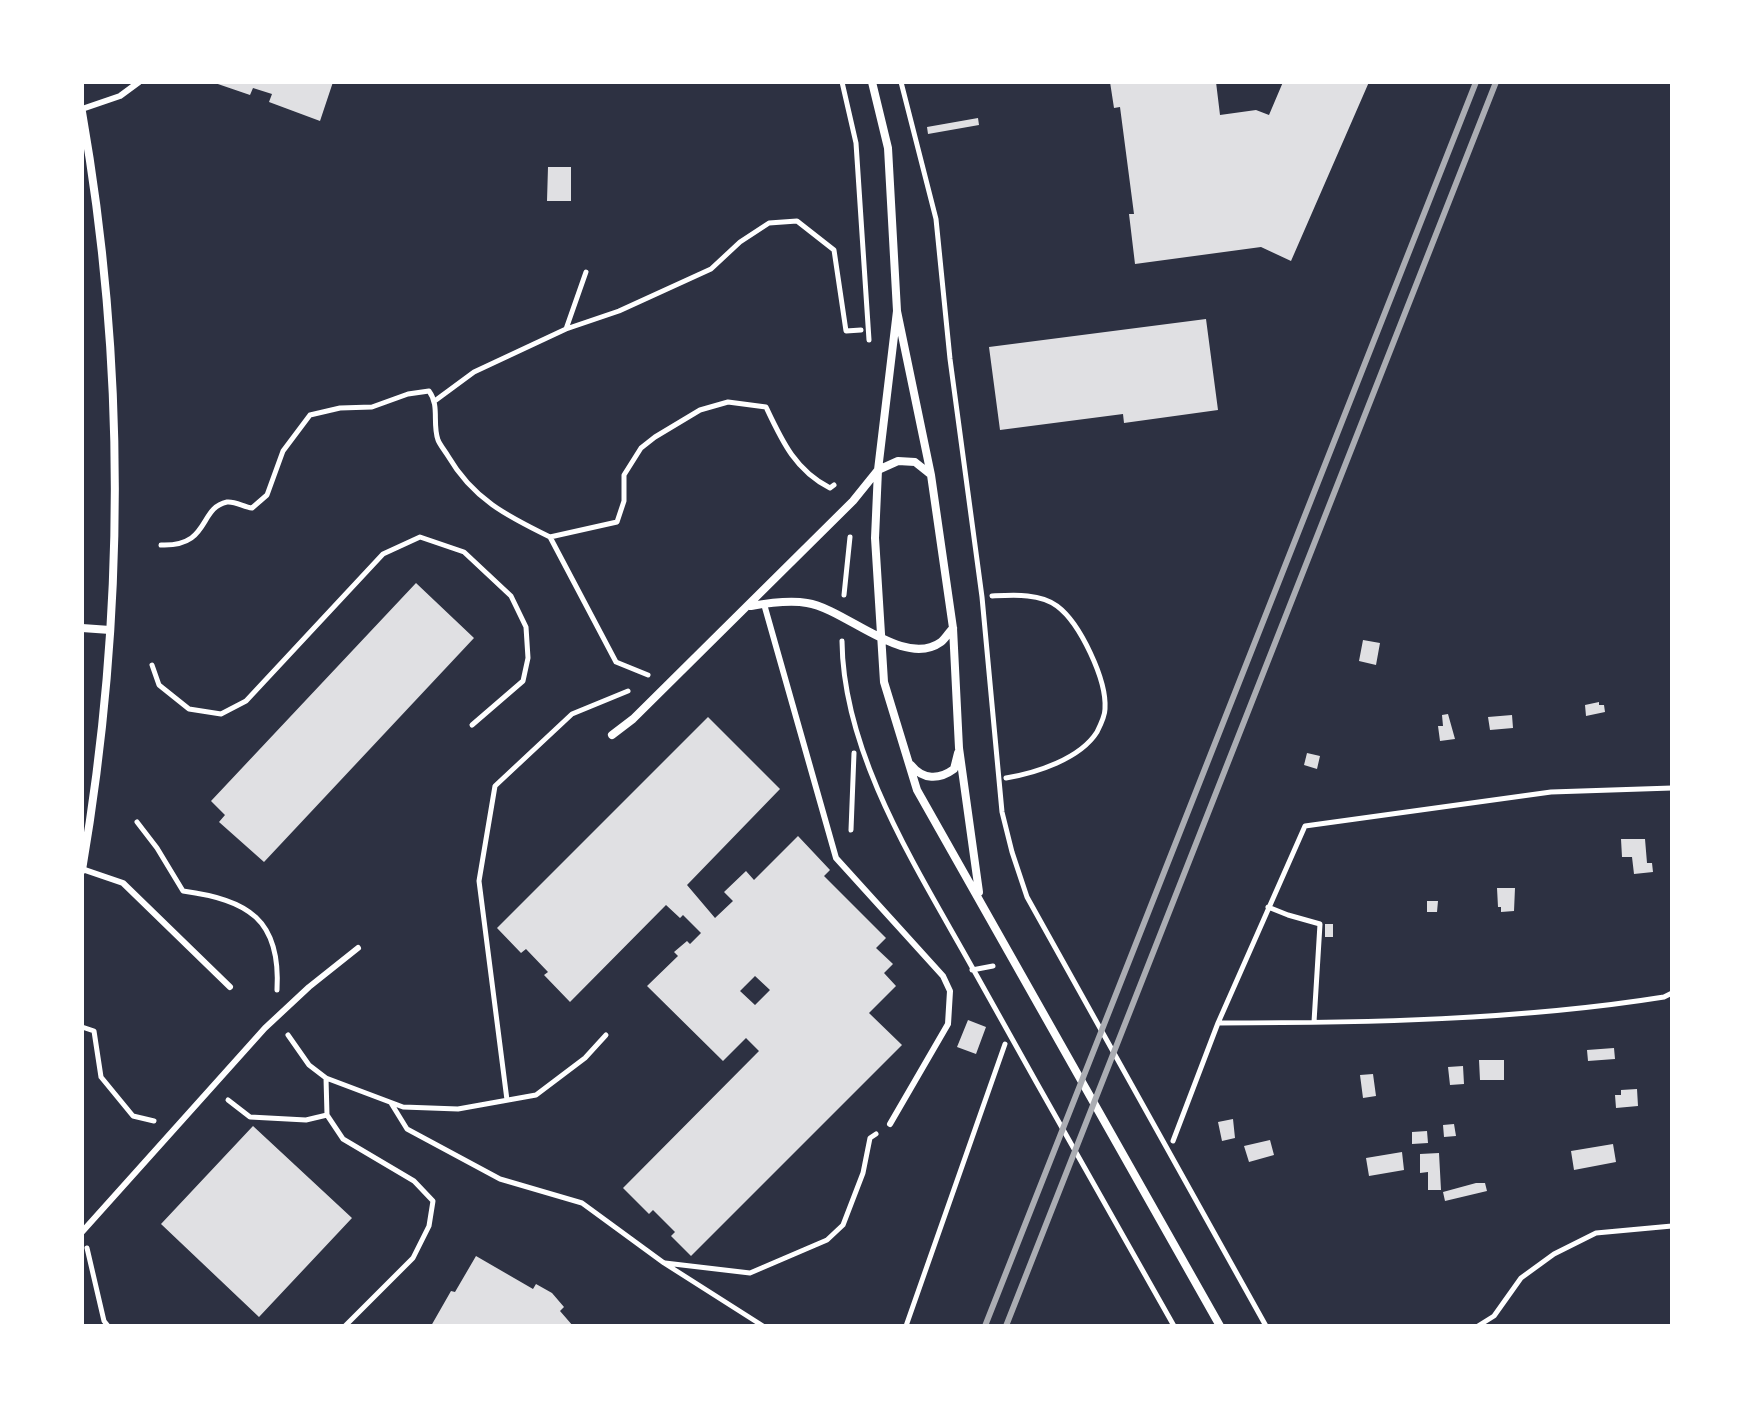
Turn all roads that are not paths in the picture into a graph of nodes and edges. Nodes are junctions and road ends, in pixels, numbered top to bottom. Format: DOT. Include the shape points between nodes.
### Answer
graph roads {
  1 [pos="139,82"];
  2 [pos="872,82"];
  3 [pos="82,110"];
  4 [pos="86,160"];
  5 [pos="897,311"];
  6 [pos="878,470"];
  7 [pos="931,475"];
  8 [pos="764,604"];
  9 [pos="750,606"];
  10 [pos="82,628"];
  11 [pos="953,628"];
  12 [pos="110,630"];
  13 [pos="880,637"];
  14 [pos="612,735"];
  15 [pos="959,748"];
  16 [pos="908,762"];
  17 [pos="82,869"];
  18 [pos="979,896"];
  19 [pos="358,948"];
  20 [pos="230,987"];
  21 [pos="890,1124"];
  22 [pos="82,1232"];
  23 [pos="1220,1326"];
  1 -- 3 [label="lane" via="120,96"];
  2 -- 5 [label="street" via="888,148"];
  3 -- 4 [label="street"];
  4 -- 12 [label="street" via="109,304 114,390"];
  5 -- 6 [label="street"];
  5 -- 7 [label="street"];
  6 -- 7 [label="street" via="898,461 915,462"];
  6 -- 9 [label="street"];
  6 -- 13 [label="street"];
  7 -- 11 [label="street"];
  8 -- 9 [label="street"];
  8 -- 13 [label="street" via="807,603"];
  8 -- 21 [label="lane" via="836,858 943,976 950,991 948,1024"];
  9 -- 14 [label="street"];
  10 -- 12 [label="street"];
  11 -- 13 [label="street" via="940,643 925,648 900,648"];
  11 -- 15 [label="street"];
  12 -- 17 [label="street"];
  13 -- 16 [label="street" via="884,682"];
  15 -- 16 [label="street" via="954,769 944,776 918,774"];
  15 -- 18 [label="street"];
  16 -- 18 [label="street" via="917,790"];
  17 -- 20 [label="lane" via="123,883"];
  18 -- 23 [label="street"];
  19 -- 22 [label="lane" via="275,1019"];
}
